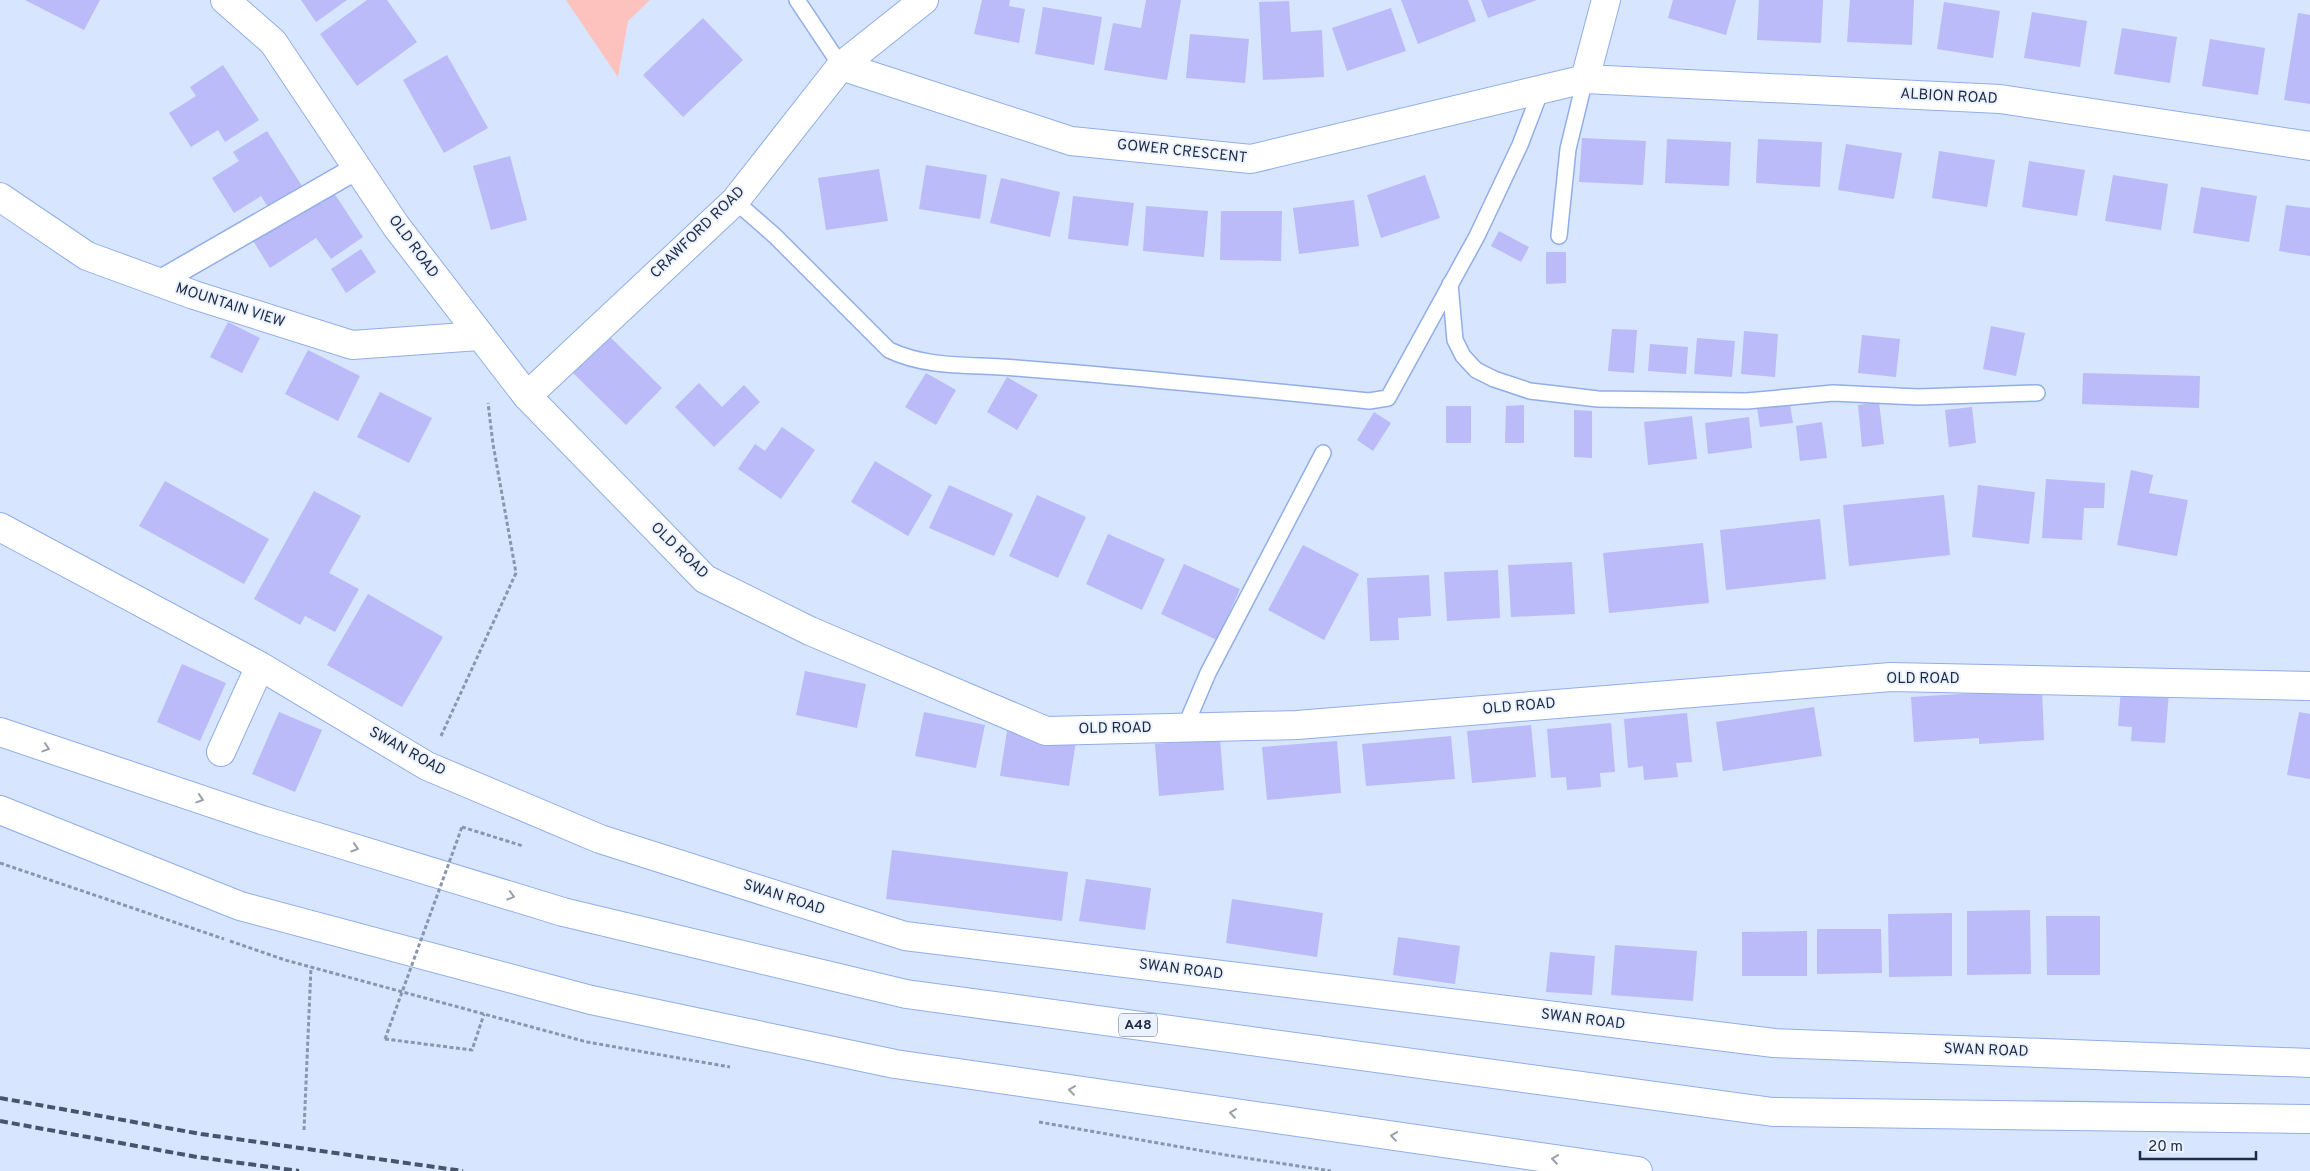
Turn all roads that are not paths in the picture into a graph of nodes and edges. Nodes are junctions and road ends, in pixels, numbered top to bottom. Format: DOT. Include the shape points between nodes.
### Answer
graph roads {
  1 [pos="225,0"];
  2 [pos="796,0"];
  3 [pos="924,0"];
  4 [pos="1606,0"];
  5 [pos="841,66"];
  6 [pos="1585,79"];
  7 [pos="1540,90"];
  8 [pos="2310,146"];
  9 [pos="357,168"];
  10 [pos="0,197"];
  11 [pos="735,201"];
  12 [pos="1559,236"];
  13 [pos="159,282"];
  14 [pos="1450,284"];
  15 [pos="479,336"];
  16 [pos="2037,394"];
  17 [pos="527,396"];
  18 [pos="1324,452"];
  19 [pos="0,526"];
  20 [pos="260,666"];
  21 [pos="2310,686"];
  22 [pos="1185,727"];
  23 [pos="0,732"];
  24 [pos="221,752"];
  25 [pos="0,810"];
  26 [pos="2310,1063"];
  27 [pos="2310,1119"];
  28 [pos="1638,1171"];
  1 -- 9 [label="street, OLD ROAD" via="273,42"];
  2 -- 5 [label="lane"];
  3 -- 5 [label="street, CRAWFORD ROAD"];
  4 -- 6 [label="street"];
  5 -- 7 [label="street, GOWER CRESCENT" via="1071,141 1251,160"];
  5 -- 11 [label="street, CRAWFORD ROAD"];
  6 -- 7 [label="street, GOWER CRESCENT"];
  6 -- 8 [label="street, ALBION ROAD" via="2000,99"];
  6 -- 12 [label="lane" via="1568,149"];
  7 -- 14 [label="lane" via="1508,170"];
  9 -- 13 [label="street"];
  9 -- 15 [label="street, OLD ROAD" via="396,226"];
  10 -- 13 [label="street, MOUNTAIN VIEW" via="87,256"];
  11 -- 14 [label="lane" via="775,236 889,350 901,356 948,366 1016,368 1378,400 1388,398"];
  11 -- 17 [label="street, CRAWFORD ROAD"];
  13 -- 15 [label="street, MOUNTAIN VIEW" via="352,345"];
  14 -- 16 [label="lane" via="1455,340 1463,356 1476,370 1530,392 1598,399 1747,401 1833,393 1918,396"];
  15 -- 17 [label="street, OLD ROAD"];
  17 -- 22 [label="street, OLD ROAD" via="705,579 810,631 1046,731"];
  18 -- 22 [label="lane" via="1208,673"];
  19 -- 20 [label="street, SWAN ROAD"];
  20 -- 24 [label="street"];
  20 -- 26 [label="street, SWAN ROAD" via="427,766 600,839 905,936 1774,1043"];
  21 -- 22 [label="street, OLD ROAD" via="1891,677 1297,725"];
  23 -- 27 [label="street, A48, one-way" via="262,820 563,912 906,994 1773,1112"];
  28 -- 25 [label="street, one-way" via="894,1064 590,1000 240,906"];
}
